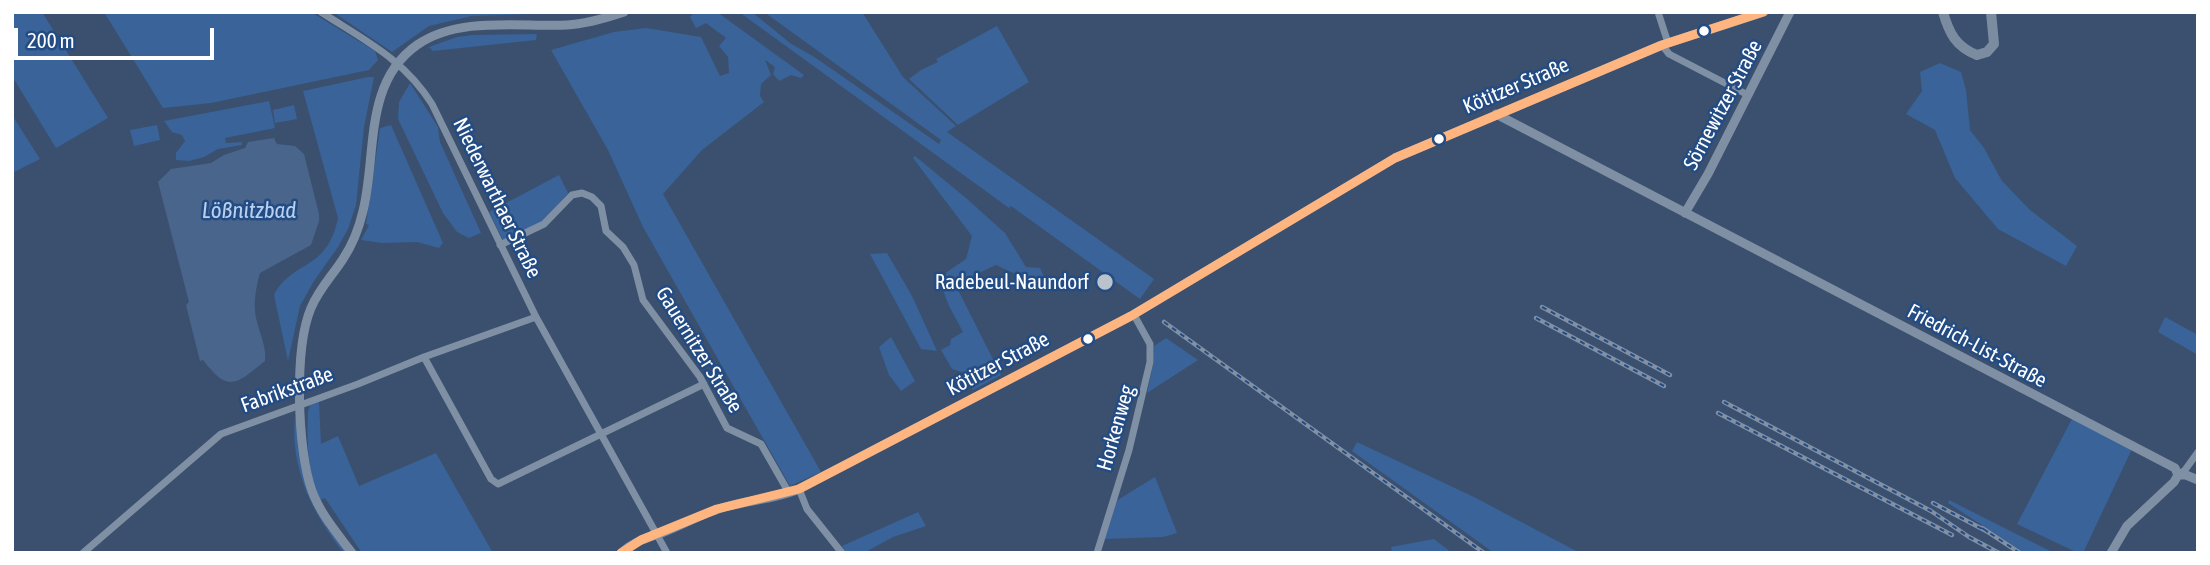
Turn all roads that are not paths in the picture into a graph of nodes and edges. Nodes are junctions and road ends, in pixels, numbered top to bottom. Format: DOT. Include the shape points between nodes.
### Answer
graph roads {
  1 [pos="321,12"];
  2 [pos="624,12"];
  3 [pos="1658,12"];
  4 [pos="1764,12"];
  5 [pos="1790,12"];
  6 [pos="1942,12"];
  7 [pos="1991,12"];
  8 [pos="1665,44"];
  9 [pos="398,63"];
  10 [pos="1748,95"];
  11 [pos="1496,114"];
  12 [pos="1685,213"];
  13 [pos="500,245"];
  14 [pos="1134,315"];
  15 [pos="536,317"];
  16 [pos="424,357"];
  17 [pos="704,384"];
  18 [pos="301,403"];
  19 [pos="600,435"];
  20 [pos="2198,452"];
  21 [pos="2178,475"];
  22 [pos="2198,480"];
  23 [pos="799,489"];
  24 [pos="789,493"];
  25 [pos="656,535"];
  26 [pos="83,553"];
  27 [pos="352,553"];
  28 [pos="621,553"];
  29 [pos="667,553"];
  30 [pos="842,553"];
  31 [pos="1097,553"];
  32 [pos="2110,553"];
  1 -- 9 [label="street, Niederwarthaer Straße"];
  2 -- 9 [label="street" via="570,25 449,30 417,45"];
  3 -- 8 [label="street"];
  4 -- 8 [label="street, Kötitzer Straße"];
  5 -- 10 [label="street, Sörnewitzer Straße"];
  6 -- 7 [label="main road" via="1952,37 1964,50 1977,55 1994,44"];
  8 -- 10 [label="street" via="1670,54"];
  8 -- 11 [label="street, Kötitzer Straße"];
  9 -- 13 [label="street, Niederwarthaer Straße" via="420,84 432,104"];
  9 -- 18 [label="street" via="377,108 360,225 352,245 318,293 303,330"];
  10 -- 12 [label="street, Sörnewitzer Straße"];
  11 -- 12 [label="street, Friedrich-List-Straße"];
  11 -- 14 [label="street, Kötitzer Straße" via="1395,158"];
  12 -- 21 [label="street, Friedrich-List-Straße" via="2175,468"];
  13 -- 15 [label="street, Niederwarthaer Straße"];
  13 -- 17 [label="street, Gauernitzer Straße" via="544,224 572,195 592,197 601,206 606,231 624,247 634,265 643,300"];
  14 -- 23 [label="street, Kötitzer Straße"];
  14 -- 31 [label="street, Horkenweg" via="1150,344 1150,362"];
  15 -- 16 [label="street, Fabrikstraße"];
  15 -- 19 [label="street, Niederwarthaer Straße"];
  16 -- 18 [label="street, Fabrikstraße"];
  16 -- 19 [label="street" via="494,483"];
  17 -- 19 [label="street"];
  17 -- 24 [label="street, Gauernitzer Straße" via="727,428 761,444"];
  18 -- 26 [label="street, Fabrikstraße" via="212,439"];
  18 -- 27 [label="street" via="311,489 323,515"];
  19 -- 25 [label="street, Niederwarthaer Straße"];
  20 -- 21 [label="street"];
  21 -- 22 [label="street"];
  21 -- 32 [label="street" via="2127,526"];
  23 -- 24 [label="street, Kötitzer Straße"];
  23 -- 30 [label="street" via="807,509"];
  24 -- 25 [label="street, Kötitzer Straße" via="723,507"];
  25 -- 28 [label="street, Kötitzer Straße" via="635,541"];
  25 -- 29 [label="street, Niederwarthaer Straße"];
}
